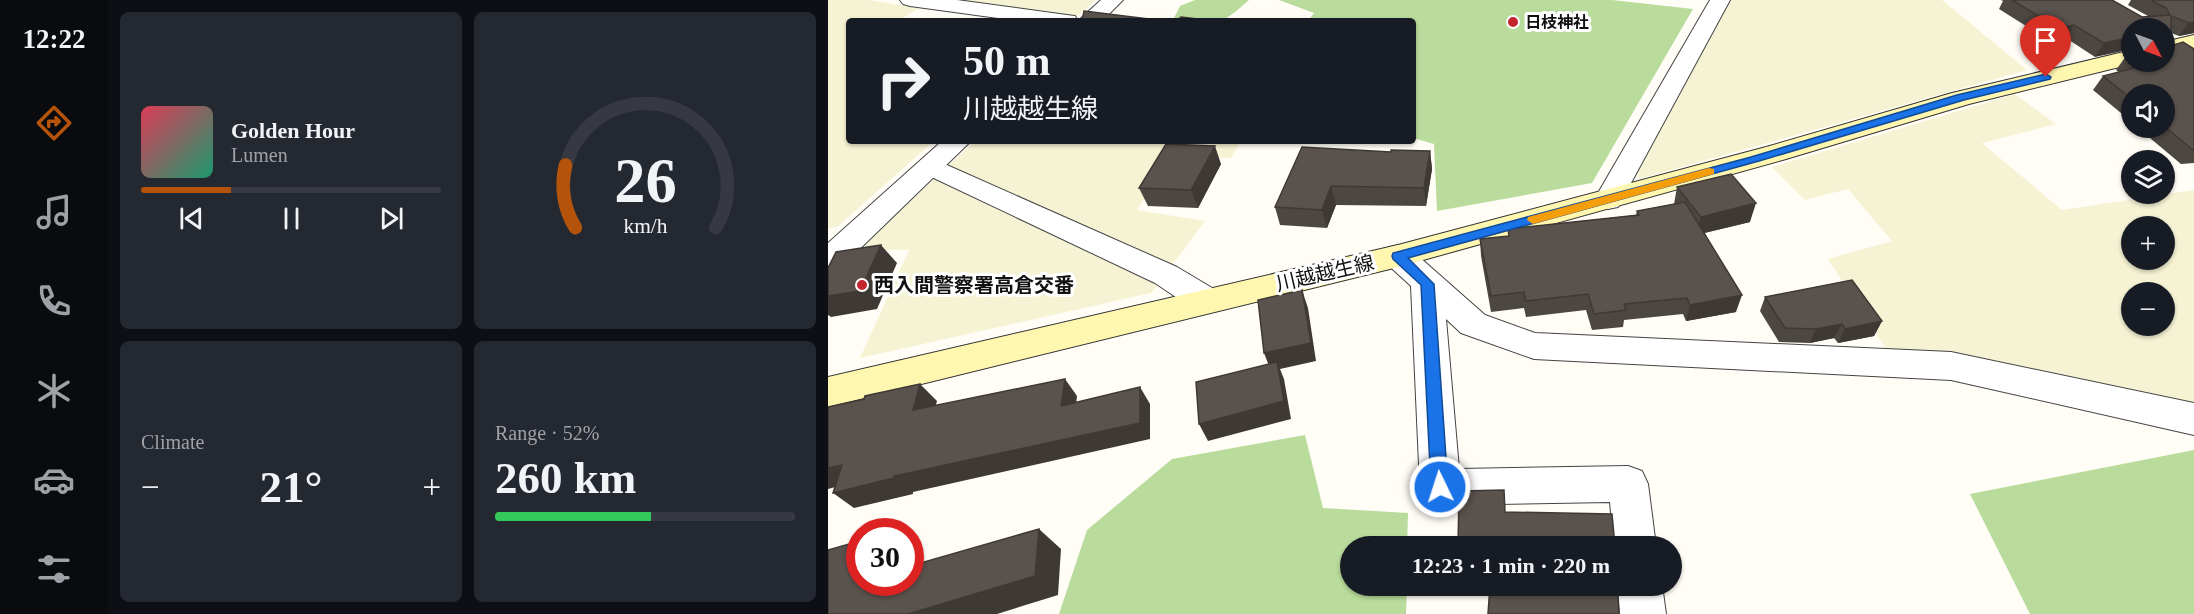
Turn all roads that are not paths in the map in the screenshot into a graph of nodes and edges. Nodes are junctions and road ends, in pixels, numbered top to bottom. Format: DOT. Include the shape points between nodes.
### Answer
graph roads {
  1 [pos="910,0"];
  2 [pos="1113,0"];
  3 [pos="1720,0"];
  4 [pos="1045,18"];
  5 [pos="1092,18"];
  6 [pos="2121,60"];
  7 [pos="955,144"];
  8 [pos="931,166"];
  9 [pos="1608,200"];
  10 [pos="1398,256"];
  11 [pos="828,261"];
  12 [pos="1427,284"];
  13 [pos="1207,301"];
  14 [pos="828,392"];
  15 [pos="2194,419"];
  16 [pos="1634,536"];
  17 [pos="1641,596"];
  18 [pos="1643,614"];
  1 -- 4 [label="street"];
  2 -- 5 [label="street"];
  3 -- 9 [label="street"];
  6 -- 9 [label="main road, 川越越生線" via="1961,98"];
  7 -- 8 [label="street"];
  8 -- 11 [label="street"];
  8 -- 13 [label="street" via="1166,275"];
  9 -- 10 [label="main road, 川越越生線"];
  10 -- 12 [label="street"];
  10 -- 13 [label="main road, 川越越生線"];
  12 -- 15 [label="street" via="1473,324 1534,346 1951,366"];
  12 -- 16 [label="street" via="1440,487 1628,484"];
  13 -- 14 [label="main road, 川越越生線"];
  17 -- 18 [label="street"];
}
